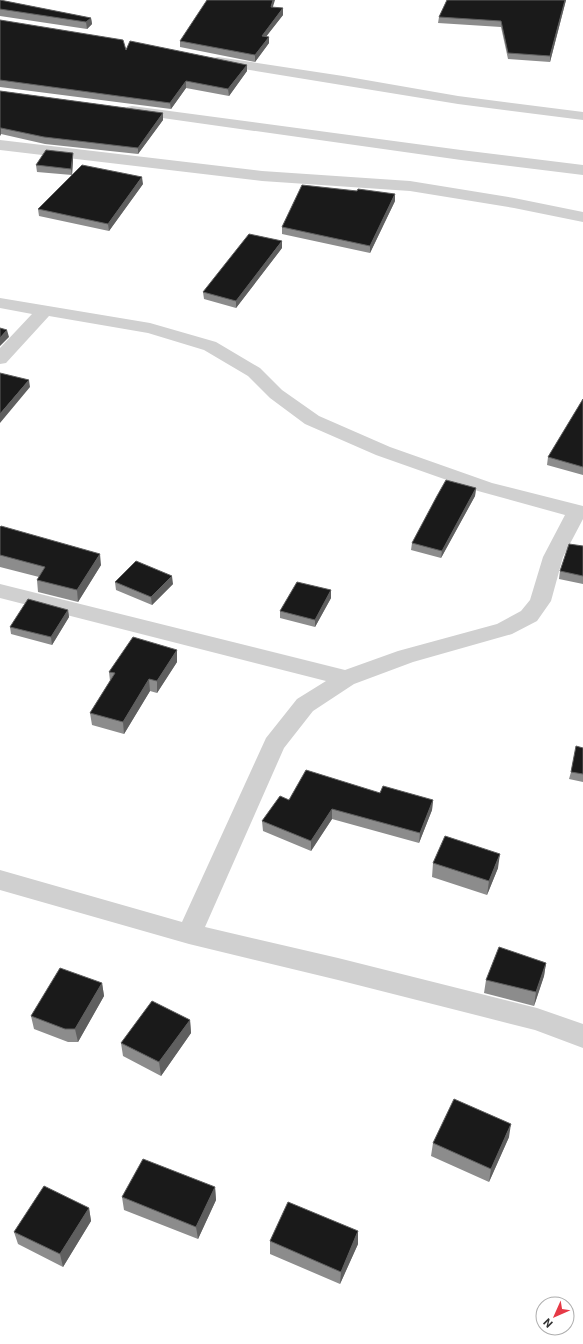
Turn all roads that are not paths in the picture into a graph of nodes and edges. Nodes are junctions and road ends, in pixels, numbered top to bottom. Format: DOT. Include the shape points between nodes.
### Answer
graph roads {
  1 [pos="204,58"];
  2 [pos="119,108"];
  3 [pos="583,116"];
  4 [pos="0,145"];
  5 [pos="583,170"];
  6 [pos="583,217"];
  7 [pos="0,303"];
  8 [pos="44,311"];
  9 [pos="0,359"];
  10 [pos="580,512"];
  11 [pos="0,591"];
  12 [pos="346,678"];
  13 [pos="0,880"];
  14 [pos="189,934"];
  15 [pos="583,1036"];
  1 -- 3 [label="street" via="458,100"];
  2 -- 5 [label="street" via="461,156"];
  4 -- 6 [label="street" via="262,176 410,186"];
  7 -- 8 [label="street"];
  8 -- 9 [label="street"];
  8 -- 10 [label="street" via="150,328 210,346 254,372 276,394 312,420 383,451 485,487"];
  10 -- 12 [label="street" via="553,556 540,601 529,616 504,629 406,656"];
  11 -- 12 [label="street"];
  12 -- 14 [label="street" via="305,705 274,744"];
  13 -- 14 [label="street"];
  14 -- 15 [label="street" via="537,1019"];
}
